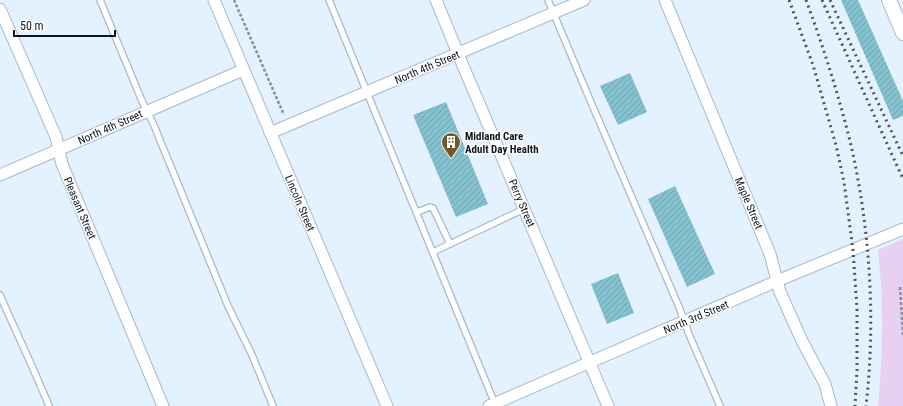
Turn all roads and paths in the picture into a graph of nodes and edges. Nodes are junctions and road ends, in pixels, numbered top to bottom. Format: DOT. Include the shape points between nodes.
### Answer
graph roads {
  1 [pos="100,0"];
  2 [pos="214,0"];
  3 [pos="234,0"];
  4 [pos="329,0"];
  5 [pos="436,0"];
  6 [pos="548,0"];
  7 [pos="584,0"];
  8 [pos="665,0"];
  9 [pos="889,0"];
  10 [pos="0,9"];
  11 [pos="553,13"];
  12 [pos="903,33"];
  13 [pos="458,54"];
  14 [pos="243,70"];
  15 [pos="367,92"];
  16 [pos="148,111"];
  17 [pos="288,125"];
  18 [pos="270,133"];
  19 [pos="58,150"];
  20 [pos="0,175"];
  21 [pos="524,209"];
  22 [pos="417,212"];
  23 [pos="903,229"];
  24 [pos="450,244"];
  25 [pos="433,252"];
  26 [pos="777,281"];
  27 [pos="900,287"];
  28 [pos="0,295"];
  29 [pos="685,321"];
  30 [pos="903,335"];
  31 [pos="589,363"];
  32 [pos="493,405"];
  33 [pos="49,406"];
  34 [pos="163,406"];
  35 [pos="273,406"];
  36 [pos="387,406"];
  37 [pos="608,406"];
  38 [pos="720,406"];
  39 [pos="831,406"];
  1 -- 16 [label="lane"];
  2 -- 14 [label="street, Lincoln Street"];
  3 -- 17 [label="path"];
  4 -- 15 [label="lane"];
  5 -- 13 [label="street, Perry Street"];
  6 -- 11 [label="lane"];
  7 -- 11 [label="street, North 4th Street"];
  8 -- 26 [label="street, Maple Street" via="770,254"];
  9 -- 12 [label="street"];
  10 -- 19 [label="street, Pleasant Street" via="56,137"];
  11 -- 13 [label="street, North 4th Street"];
  11 -- 29 [label="lane"];
  13 -- 15 [label="street, North 4th Street"];
  13 -- 21 [label="street, Perry Street"];
  14 -- 16 [label="street, North 4th Street"];
  14 -- 18 [label="street, Lincoln Street"];
  15 -- 17 [label="street, North 4th Street"];
  15 -- 22 [label="lane"];
  16 -- 19 [label="street, North 4th Street"];
  16 -- 35 [label="lane" via="228,306"];
  17 -- 18 [label="street, North 4th Street"];
  18 -- 36 [label="street, Lincoln Street"];
  19 -- 20 [label="street, North 4th Street"];
  19 -- 34 [label="street, Pleasant Street"];
  21 -- 24 [label="lane"];
  21 -- 31 [label="street, Perry Street"];
  22 -- 24 [label="lane" via="433,208"];
  22 -- 25 [label="lane"];
  23 -- 26 [label="street, North 3rd Street"];
  24 -- 25 [label="lane"];
  25 -- 32 [label="lane"];
  26 -- 29 [label="street, North 3rd Street"];
  26 -- 39 [label="street, Maple Street" via="802,341 825,384"];
  27 -- 30 [label="path"];
  28 -- 33 [label="lane"];
  29 -- 31 [label="street, North 3rd Street"];
  29 -- 38 [label="lane"];
  31 -- 32 [label="street, North 3rd Street"];
  31 -- 37 [label="street, Perry Street"];
}
